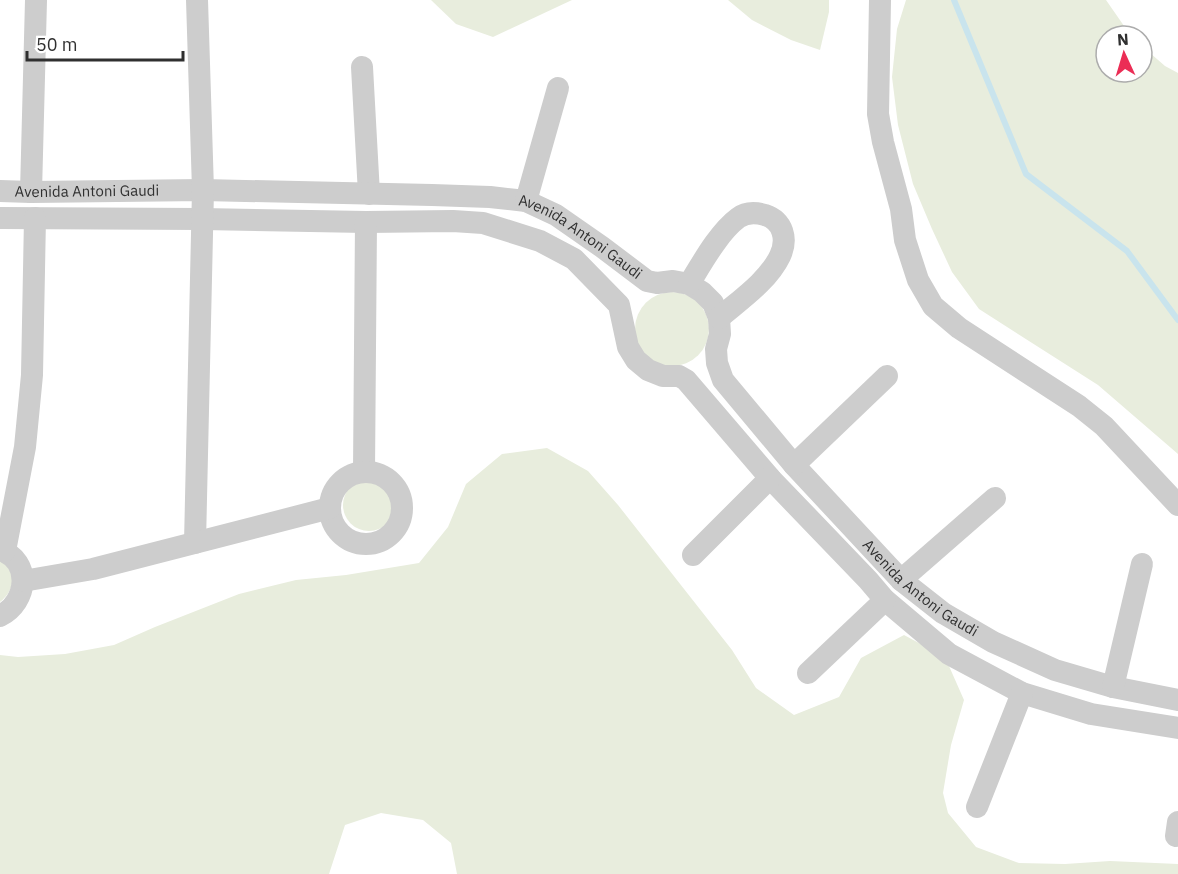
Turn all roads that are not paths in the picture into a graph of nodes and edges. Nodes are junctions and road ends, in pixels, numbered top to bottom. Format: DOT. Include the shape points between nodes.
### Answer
graph roads {
  1 [pos="36,0"];
  2 [pos="197,0"];
  3 [pos="879,0"];
  4 [pos="362,67"];
  5 [pos="558,88"];
  6 [pos="203,190"];
  7 [pos="0,191"];
  8 [pos="31,192"];
  9 [pos="369,194"];
  10 [pos="526,201"];
  11 [pos="0,218"];
  12 [pos="35,218"];
  13 [pos="202,219"];
  14 [pos="366,222"];
  15 [pos="689,284"];
  16 [pos="719,318"];
  17 [pos="887,376"];
  18 [pos="794,465"];
  19 [pos="364,472"];
  20 [pos="770,478"];
  21 [pos="995,498"];
  22 [pos="1178,505"];
  23 [pos="330,508"];
  24 [pos="195,543"];
  25 [pos="2,550"];
  26 [pos="693,555"];
  27 [pos="1142,564"];
  28 [pos="901,580"];
  29 [pos="23,581"];
  30 [pos="885,600"];
  31 [pos="0,616"];
  32 [pos="808,673"];
  33 [pos="1113,687"];
  34 [pos="1022,693"];
  35 [pos="1178,700"];
  36 [pos="1178,728"];
  37 [pos="977,807"];
  1 -- 8 [label="street"];
  2 -- 6 [label="street"];
  3 -- 22 [label="street" via="878,114 905,240 918,280 933,306 959,328 1104,426"];
  4 -- 9 [label="street"];
  5 -- 10 [label="street"];
  6 -- 8 [label="street, Avenida Antoni Gaudi"];
  6 -- 9 [label="street, Avenida Antoni Gaudi"];
  6 -- 13 [label="street"];
  7 -- 8 [label="street, Avenida Antoni Gaudi"];
  9 -- 10 [label="street, Avenida Antoni Gaudi"];
  10 -- 15 [label="street, Avenida Antoni Gaudi" via="555,215 647,281"];
  11 -- 12 [label="street, Avenida Antoni Gaudi"];
  12 -- 13 [label="street, Avenida Antoni Gaudi"];
  12 -- 25 [label="street" via="32,375 25,447"];
  13 -- 14 [label="street, Avenida Antoni Gaudi"];
  13 -- 24 [label="street"];
  14 -- 19 [label="street"];
  14 -- 20 [label="street, Avenida Antoni Gaudi" via="483,223 540,241 574,259 619,305 628,347 636,360 648,370 686,380"];
  15 -- 16 [label="street" via="713,303"];
  15 -- 16 [label="street" via="713,246 740,216 749,212 775,219 783,239 775,265"];
  16 -- 18 [label="street, Avenida Antoni Gaudi" via="716,349 723,380"];
  17 -- 18 [label="street"];
  18 -- 28 [label="street, Avenida Antoni Gaudi"];
  19 -- 23 [label="street" via="336,487"];
  19 -- 23 [label="street" via="386,478 400,495 401,518 396,528 378,542 356,542 337,529"];
  20 -- 26 [label="street"];
  20 -- 30 [label="street, Avenida Antoni Gaudi"];
  21 -- 28 [label="street"];
  23 -- 24 [label="street"];
  24 -- 29 [label="street" via="93,569"];
  25 -- 29 [label="street" via="21,569"];
  27 -- 33 [label="street"];
  28 -- 33 [label="street, Avenida Antoni Gaudi" via="943,613 993,642 1055,670"];
  29 -- 31 [label="street" via="16,604"];
  30 -- 32 [label="street"];
  30 -- 34 [label="street, Avenida Antoni Gaudi" via="949,654"];
  33 -- 35 [label="street, Avenida Antoni Gaudi"];
  34 -- 36 [label="street, Avenida Antoni Gaudi" via="1091,714"];
  34 -- 37 [label="street"];
}
